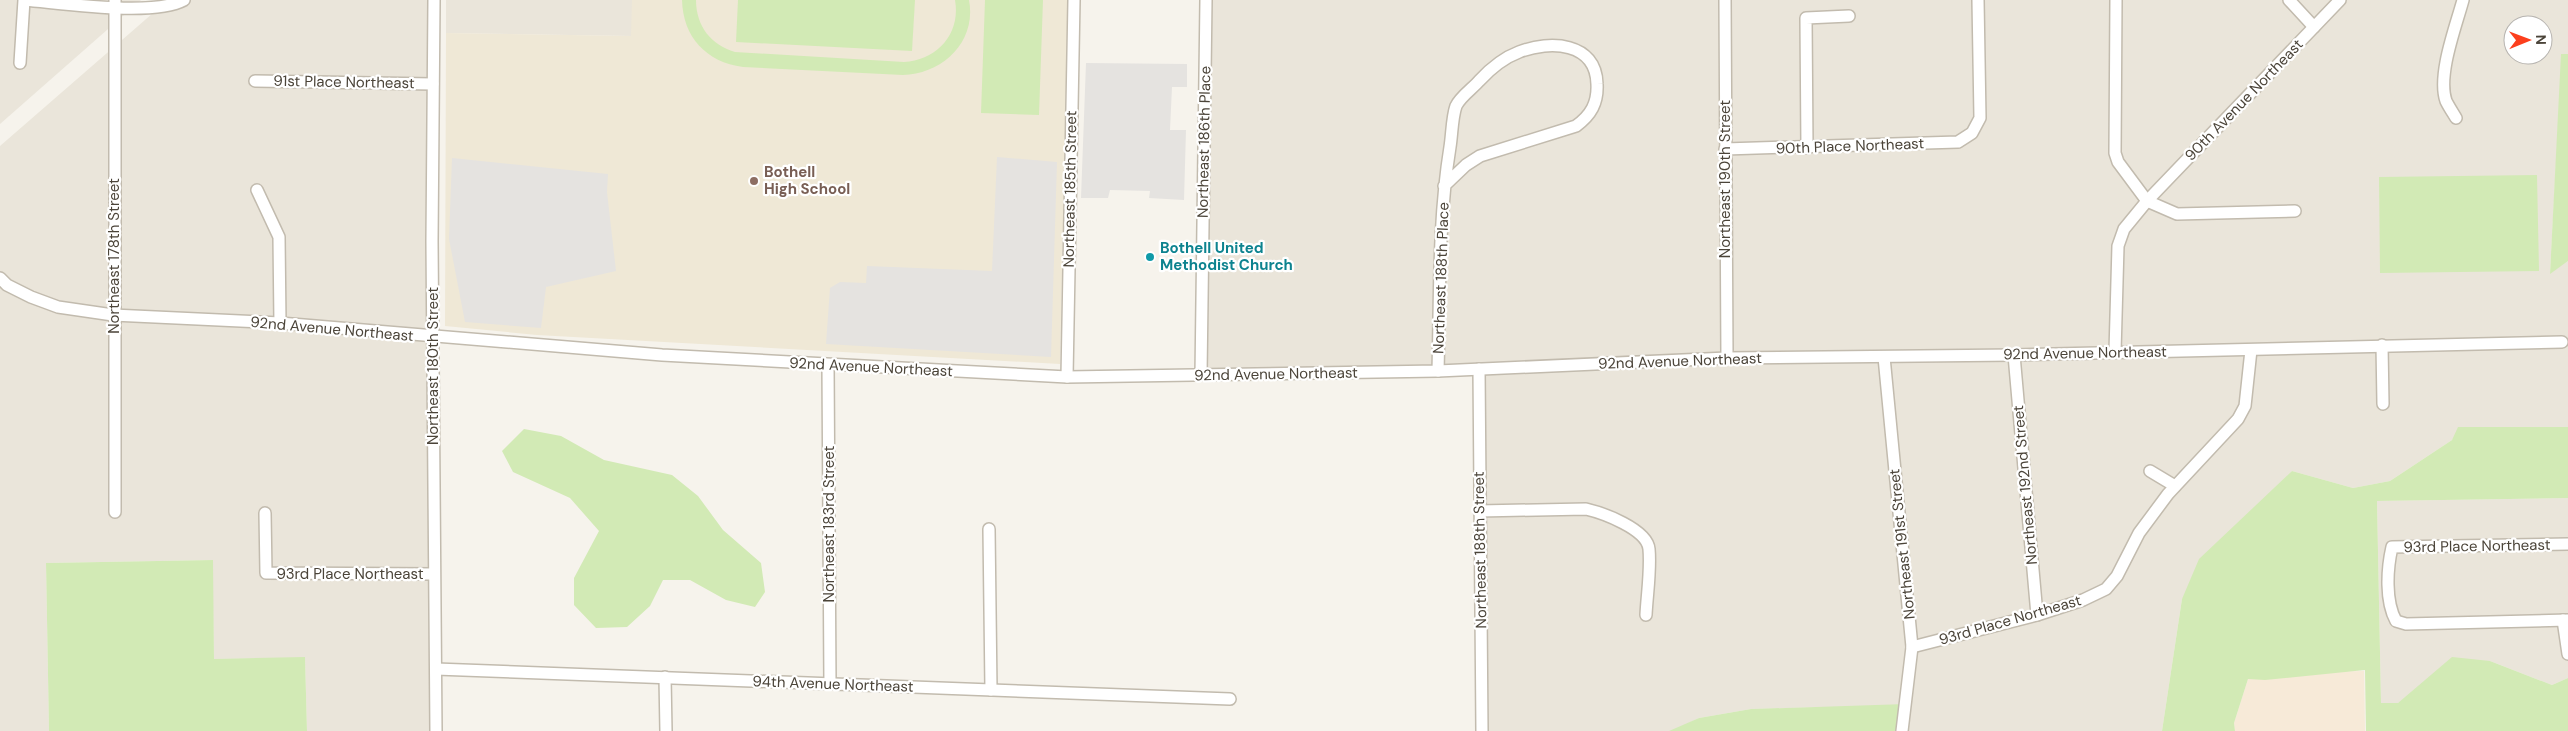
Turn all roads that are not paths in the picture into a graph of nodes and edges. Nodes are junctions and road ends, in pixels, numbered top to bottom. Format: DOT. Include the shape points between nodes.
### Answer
graph roads {
  1 [pos="24,0"];
  2 [pos="184,0"];
  3 [pos="434,0"];
  4 [pos="1074,0"];
  5 [pos="1206,0"];
  6 [pos="1725,0"];
  7 [pos="1978,0"];
  8 [pos="2116,0"];
  9 [pos="2289,0"];
  10 [pos="2340,0"];
  11 [pos="2463,0"];
  12 [pos="114,4"];
  13 [pos="1849,16"];
  14 [pos="2314,27"];
  15 [pos="20,63"];
  16 [pos="255,81"];
  17 [pos="433,84"];
  18 [pos="2456,118"];
  19 [pos="1807,148"];
  20 [pos="1725,149"];
  21 [pos="1444,186"];
  22 [pos="258,190"];
  23 [pos="2148,201"];
  24 [pos="2295,211"];
  25 [pos="2,285"];
  26 [pos="114,315"];
  27 [pos="280,323"];
  28 [pos="433,338"];
  29 [pos="2562,342"];
  30 [pos="2382,345"];
  31 [pos="2251,350"];
  32 [pos="2115,352"];
  33 [pos="2014,355"];
  34 [pos="1727,358"];
  35 [pos="1884,358"];
  36 [pos="828,365"];
  37 [pos="1479,369"];
  38 [pos="1438,371"];
  39 [pos="1200,375"];
  40 [pos="1067,377"];
  41 [pos="2383,404"];
  42 [pos="2150,471"];
  43 [pos="2175,486"];
  44 [pos="1479,511"];
  45 [pos="115,512"];
  46 [pos="265,513"];
  47 [pos="989,529"];
  48 [pos="2568,544"];
  49 [pos="434,574"];
  50 [pos="1646,615"];
  51 [pos="2037,615"];
  52 [pos="2565,620"];
  53 [pos="1912,647"];
  54 [pos="2568,654"];
  55 [pos="436,669"];
  56 [pos="665,677"];
  57 [pos="830,684"];
  58 [pos="990,690"];
  59 [pos="1230,699"];
  60 [pos="436,731"];
  61 [pos="666,731"];
  62 [pos="1482,731"];
  63 [pos="1902,731"];
  1 -- 12 [label="street"];
  1 -- 15 [label="street"];
  2 -- 12 [label="street" via="173,6 160,7"];
  3 -- 17 [label="street, Northeast 180th Street"];
  4 -- 40 [label="street, Northeast 185th Street"];
  5 -- 39 [label="street, Northeast 186th Place"];
  6 -- 20 [label="street, Northeast 190th Street"];
  7 -- 19 [label="street, 90th Place Northeast" via="1980,118 1972,133 1958,142"];
  8 -- 23 [label="street" via="2115,153 2118,162"];
  9 -- 14 [label="street"];
  10 -- 14 [label="street, 90th Avenue Northeast"];
  11 -- 18 [label="street" via="2444,84 2446,100"];
  12 -- 26 [label="street, Northeast 178th Street"];
  13 -- 19 [label="street" via="1806,18"];
  14 -- 23 [label="street, 90th Avenue Northeast"];
  16 -- 17 [label="street, 91st Place Northeast"];
  17 -- 28 [label="street, Northeast 180th Street"];
  19 -- 20 [label="street, 90th Place Northeast"];
  20 -- 34 [label="street, Northeast 190th Street"];
  21 -- 21 [label="street, Northeast 188th Place" via="1480,156 1576,126 1588,117 1598,91 1592,61 1573,48 1555,44 1518,52 1492,66 1456,105"];
  21 -- 38 [label="street, Northeast 188th Place"];
  22 -- 27 [label="street" via="279,237"];
  23 -- 24 [label="street" via="2176,214"];
  23 -- 32 [label="street, 90th Avenue Northeast" via="2124,229 2118,246"];
  25 -- 26 [label="street, 92nd Avenue Northeast" via="58,307"];
  26 -- 27 [label="street, 92nd Avenue Northeast"];
  26 -- 45 [label="street, Northeast 178th Street"];
  27 -- 28 [label="street, 92nd Avenue Northeast"];
  28 -- 36 [label="street, 92nd Avenue Northeast"];
  28 -- 49 [label="street, Northeast 180th Street"];
  29 -- 30 [label="street, 92nd Avenue Northeast"];
  30 -- 31 [label="street, 92nd Avenue Northeast"];
  30 -- 41 [label="street"];
  31 -- 32 [label="street, 92nd Avenue Northeast"];
  31 -- 43 [label="street" via="2244,406 2238,419"];
  32 -- 33 [label="street, 92nd Avenue Northeast"];
  33 -- 35 [label="street, 92nd Avenue Northeast"];
  33 -- 51 [label="street, Northeast 192nd Street"];
  34 -- 35 [label="street, 92nd Avenue Northeast"];
  34 -- 37 [label="street, 92nd Avenue Northeast"];
  35 -- 53 [label="street, Northeast 191st Street"];
  36 -- 40 [label="street, 92nd Avenue Northeast"];
  36 -- 57 [label="street, Northeast 183rd Street"];
  37 -- 38 [label="street, 92nd Avenue Northeast"];
  37 -- 44 [label="street, Northeast 188th Street"];
  38 -- 39 [label="street, 92nd Avenue Northeast"];
  39 -- 40 [label="street, 92nd Avenue Northeast"];
  42 -- 43 [label="street"];
  43 -- 51 [label="street, 93rd Place Northeast" via="2139,533 2117,576 2106,589"];
  44 -- 50 [label="street" via="1586,509 1601,512 1624,524 1641,535 1649,547"];
  44 -- 62 [label="street, Northeast 188th Street"];
  46 -- 49 [label="street, 93rd Place Northeast" via="266,573"];
  47 -- 58 [label="street"];
  48 -- 52 [label="street, 93rd Place Northeast" via="2392,547 2388,582 2392,614 2396,621 2406,624"];
  49 -- 55 [label="street, Northeast 180th Street"];
  51 -- 53 [label="street, 93rd Place Northeast"];
  52 -- 54 [label="street"];
  53 -- 63 [label="street, Northeast 191st Street"];
  55 -- 56 [label="street, 94th Avenue Northeast"];
  55 -- 60 [label="street, Northeast 180th Street"];
  56 -- 57 [label="street, 94th Avenue Northeast"];
  56 -- 61 [label="street"];
  57 -- 58 [label="street, 94th Avenue Northeast"];
  58 -- 59 [label="street, 94th Avenue Northeast"];
}
